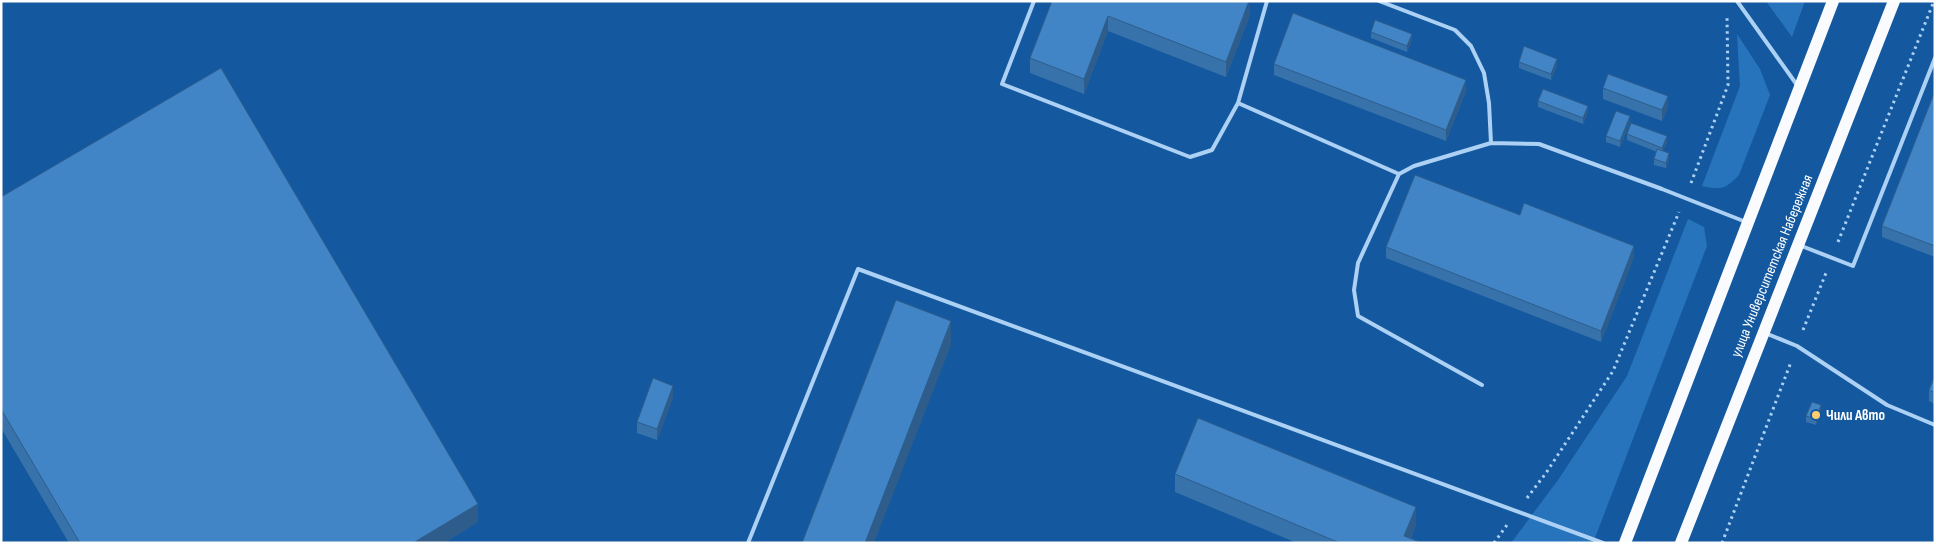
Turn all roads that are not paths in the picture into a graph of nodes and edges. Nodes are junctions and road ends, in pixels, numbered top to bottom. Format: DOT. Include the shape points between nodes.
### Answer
graph roads {
  1 [pos="1034,1"];
  2 [pos="1260,1"];
  3 [pos="1378,1"];
  4 [pos="1737,1"];
  5 [pos="1833,1"];
  6 [pos="1894,1"];
  7 [pos="1266,2"];
  8 [pos="1935,58"];
  9 [pos="1800,90"];
  10 [pos="1238,103"];
  11 [pos="1491,143"];
  12 [pos="1399,174"];
  13 [pos="1748,223"];
  14 [pos="1797,245"];
  15 [pos="1763,332"];
  16 [pos="1482,385"];
  17 [pos="1935,425"];
  18 [pos="748,543"];
  19 [pos="1603,543"];
  20 [pos="1626,543"];
  21 [pos="1682,543"];
  1 -- 10 [label="lane" via="1002,84 1190,157 1212,150"];
  2 -- 7 [label="lane"];
  3 -- 11 [label="lane" via="1455,30 1471,46 1484,73"];
  4 -- 9 [label="lane"];
  5 -- 9 [label="main road"];
  6 -- 14 [label="main road, улица Университетская Набережная"];
  7 -- 10 [label="lane"];
  8 -- 14 [label="lane" via="1853,266"];
  9 -- 13 [label="main road"];
  10 -- 12 [label="lane"];
  11 -- 12 [label="lane" via="1414,166"];
  11 -- 13 [label="lane" via="1539,144"];
  12 -- 16 [label="lane" via="1358,263 1354,290 1358,316"];
  13 -- 20 [label="main road"];
  14 -- 15 [label="main road, улица Университетская Набережная"];
  15 -- 17 [label="lane" via="1797,346 1887,405"];
  15 -- 21 [label="main road, улица Университетская Набережная"];
  18 -- 19 [label="lane" via="858,269"];
}
